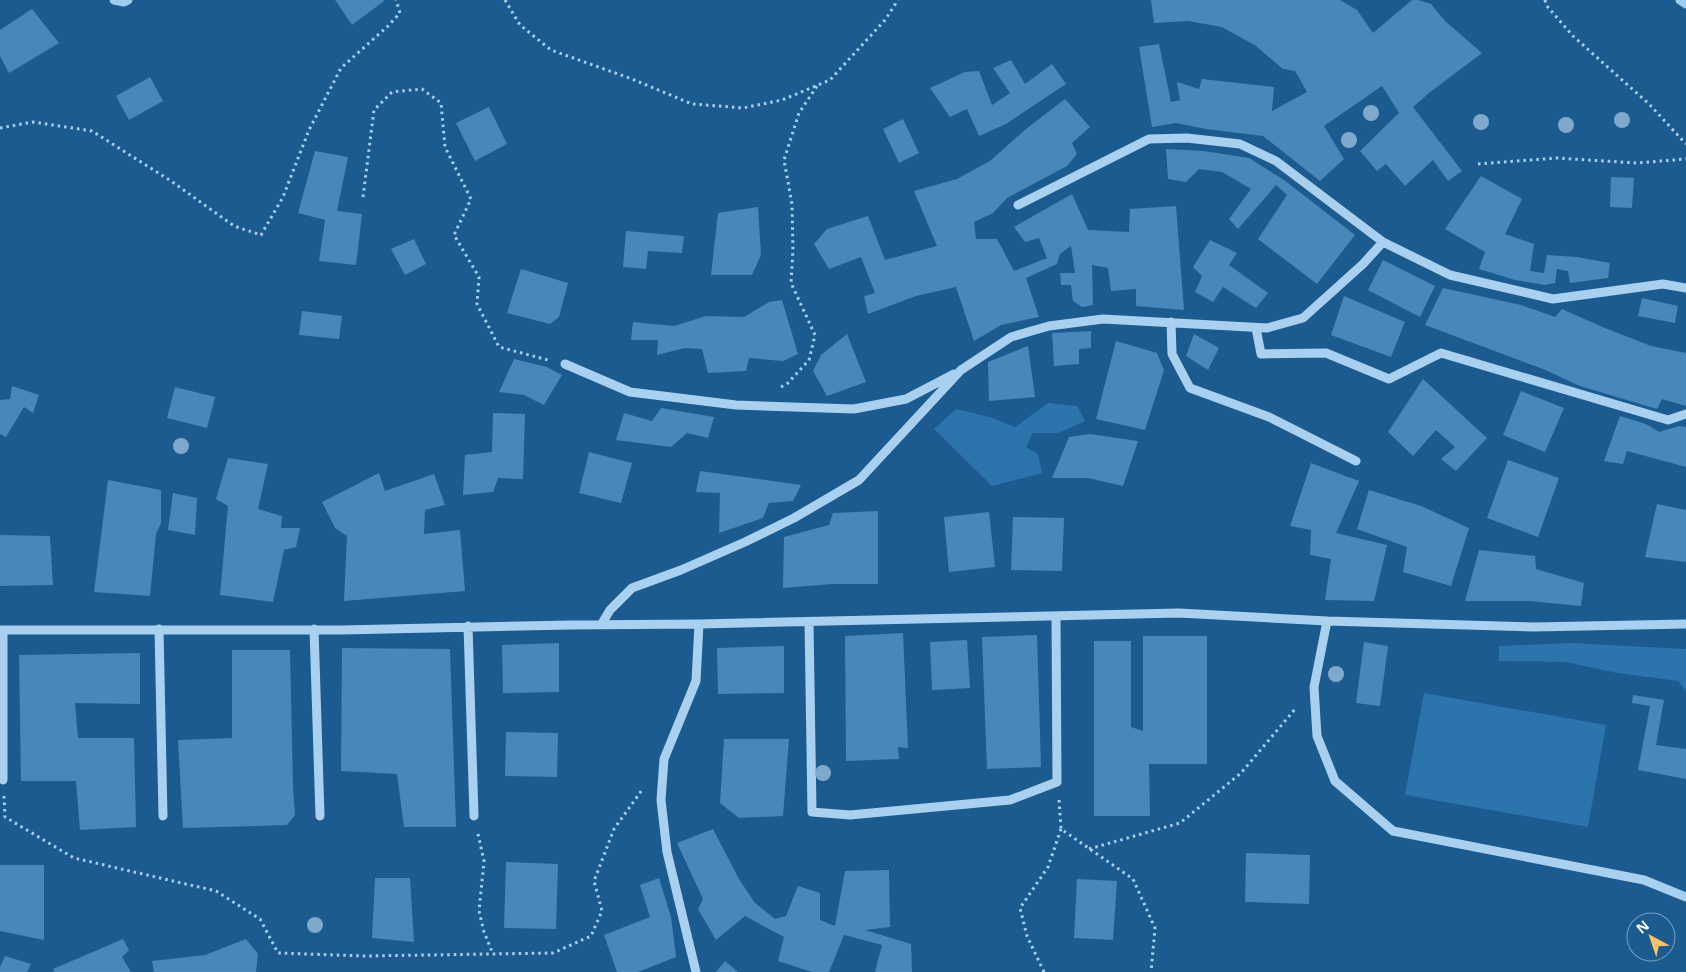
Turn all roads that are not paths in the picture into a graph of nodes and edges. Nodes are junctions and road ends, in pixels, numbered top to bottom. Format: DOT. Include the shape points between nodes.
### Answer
graph roads {
  1 [pos="1018,205"];
  2 [pos="1383,242"];
  3 [pos="1686,288"];
  4 [pos="1171,322"];
  5 [pos="1256,328"];
  6 [pos="565,364"];
  7 [pos="961,370"];
  8 [pos="1686,414"];
  9 [pos="1356,461"];
  10 [pos="1056,616"];
  11 [pos="1327,621"];
  12 [pos="809,622"];
  13 [pos="699,624"];
  14 [pos="1686,624"];
  15 [pos="601,625"];
  16 [pos="468,626"];
  17 [pos="159,629"];
  18 [pos="314,629"];
  19 [pos="2,630"];
  20 [pos="3,780"];
  21 [pos="163,816"];
  22 [pos="320,816"];
  23 [pos="474,816"];
  24 [pos="1686,897"];
  25 [pos="696,972"];
  1 -- 2 [label="street" via="1148,139 1187,138 1240,144 1276,162"];
  2 -- 3 [label="street" via="1450,275 1553,299 1663,284"];
  2 -- 5 [label="street" via="1303,318"];
  4 -- 5 [label="street"];
  4 -- 7 [label="street" via="1103,319 1049,326 1011,337"];
  4 -- 9 [label="street" via="1172,354 1190,388 1269,417"];
  5 -- 8 [label="street" via="1261,354 1326,353 1390,379 1442,353 1668,420"];
  6 -- 7 [label="street" via="630,392 753,405 854,409 906,399"];
  7 -- 15 [label="street" via="859,480 745,542 632,588 610,610"];
  10 -- 11 [label="street" via="1179,613"];
  10 -- 12 [label="street"];
  10 -- 12 [label="street" via="1057,782 1010,800 850,815 812,812"];
  11 -- 14 [label="street" via="1534,627"];
  11 -- 24 [label="street" via="1314,687 1317,736 1335,781 1393,832 1644,880"];
  12 -- 13 [label="street"];
  13 -- 15 [label="street"];
  13 -- 25 [label="street" via="696,681 664,759 662,800 667,852"];
  15 -- 16 [label="street"];
  16 -- 18 [label="street"];
  16 -- 23 [label="street"];
  17 -- 18 [label="street"];
  17 -- 19 [label="street"];
  17 -- 21 [label="street"];
  18 -- 22 [label="street"];
  19 -- 20 [label="street"];
}
